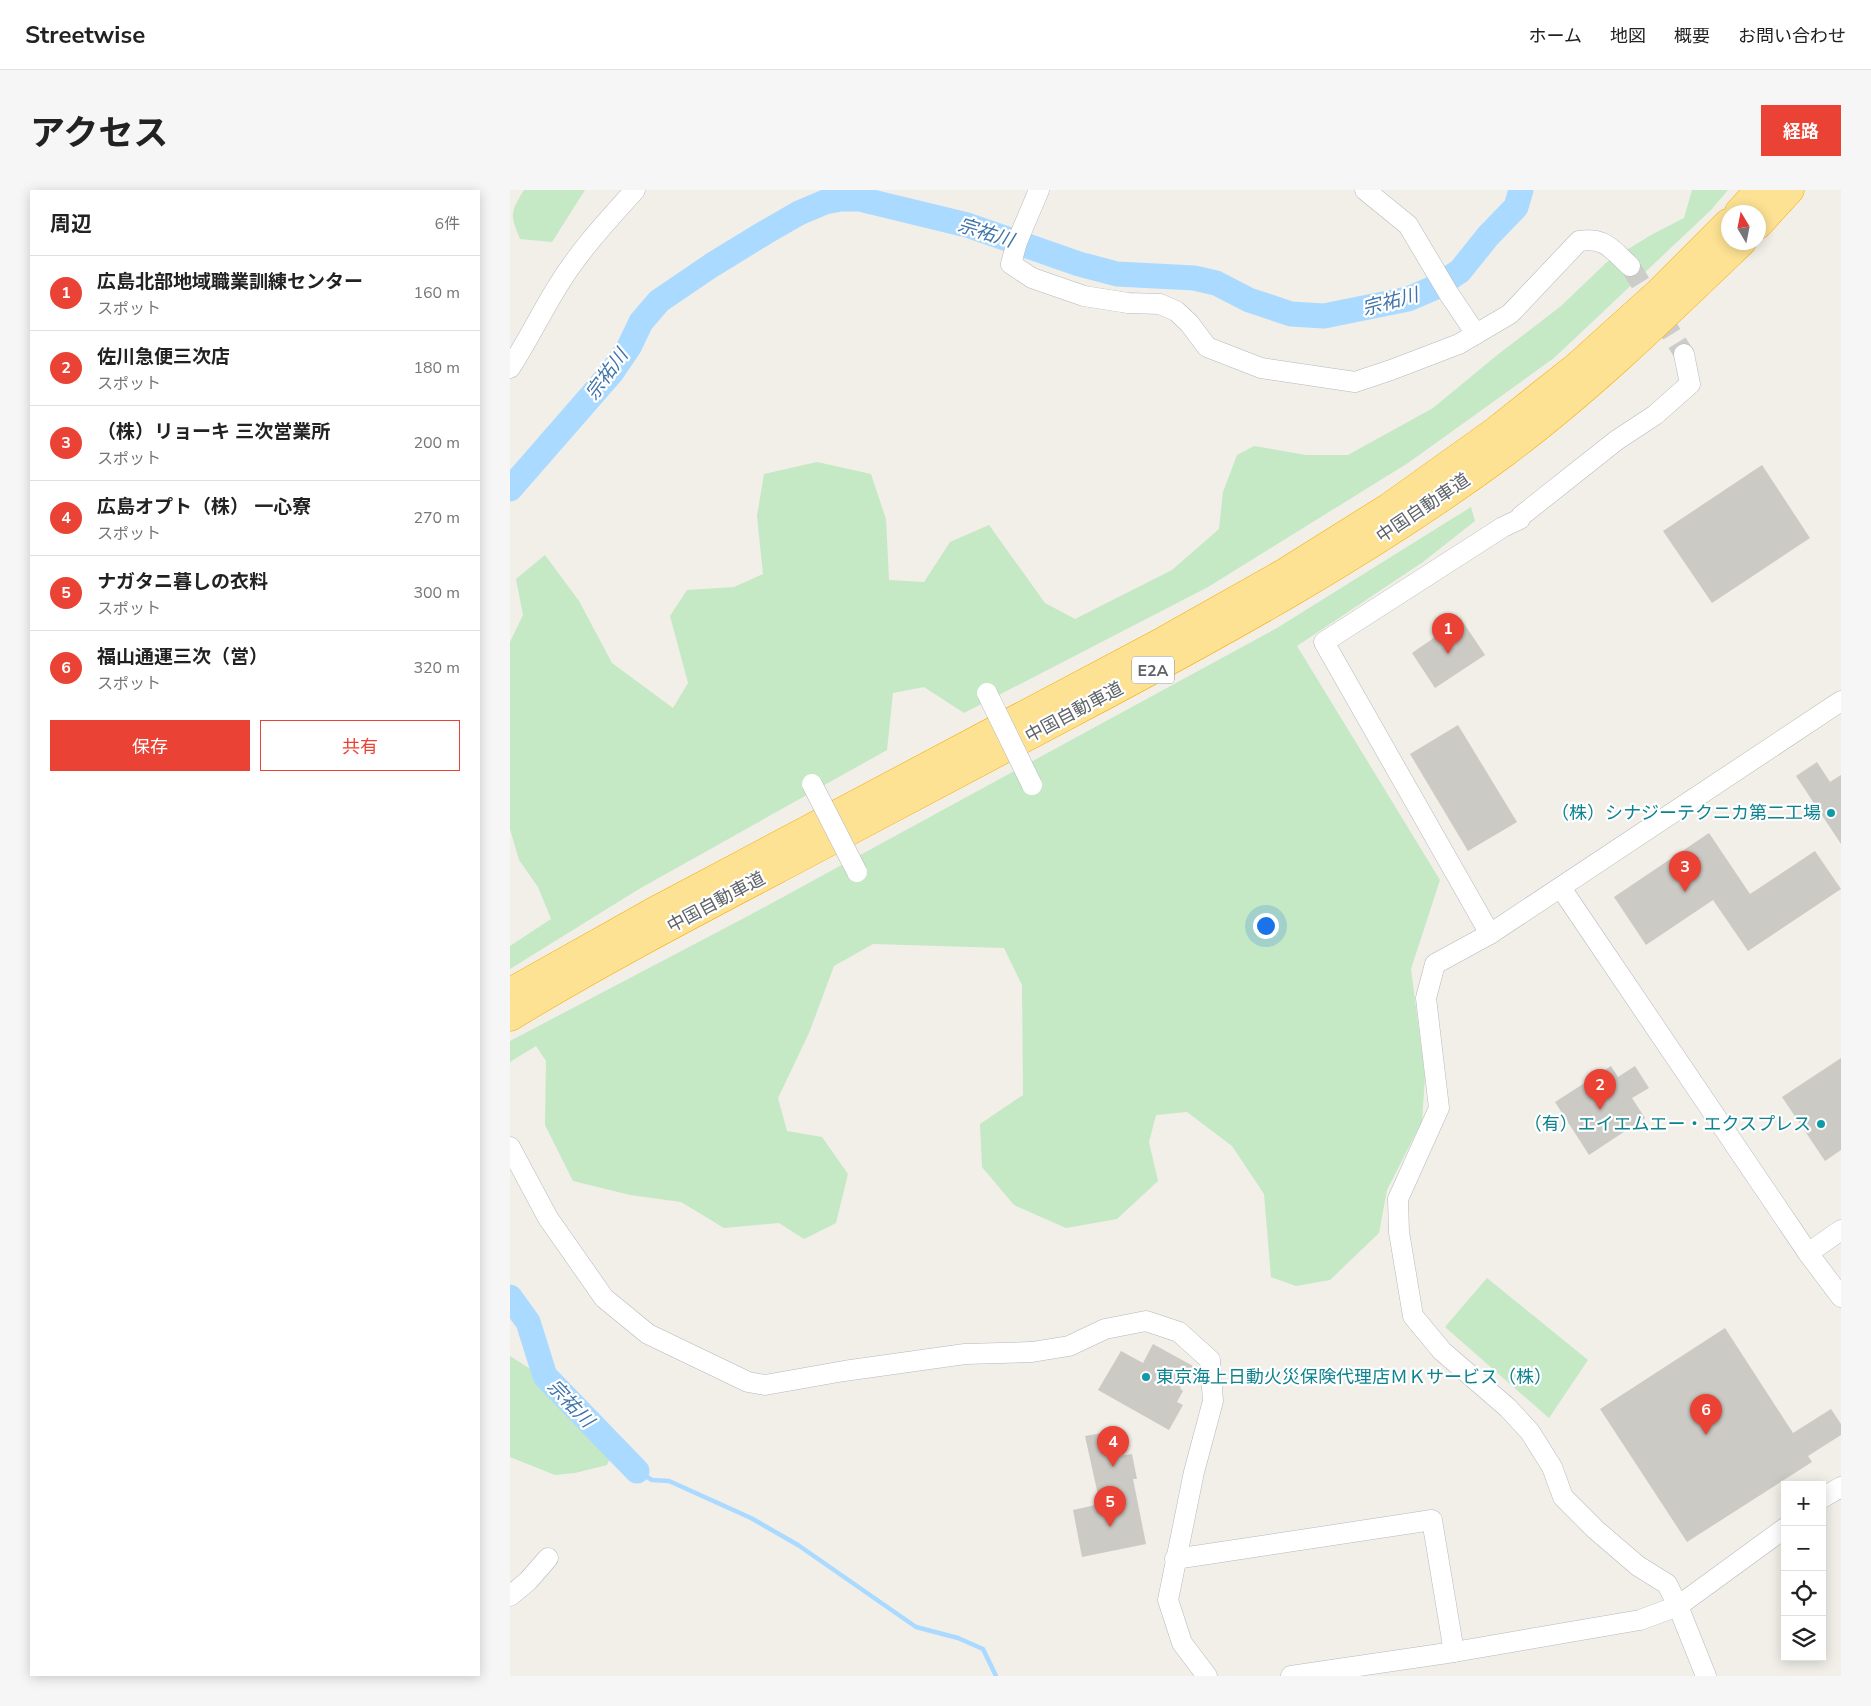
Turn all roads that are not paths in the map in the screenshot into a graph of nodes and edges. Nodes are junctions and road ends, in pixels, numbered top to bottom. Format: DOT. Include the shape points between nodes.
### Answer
graph roads {
  1 [pos="635,190"];
  2 [pos="1039,190"];
  3 [pos="1366,190"];
  4 [pos="1759,190"];
  5 [pos="1790,190"];
  6 [pos="1745,205"];
  7 [pos="1766,216"];
  8 [pos="1721,230"];
  9 [pos="1734,250"];
  10 [pos="1630,266"];
  11 [pos="1476,334"];
  12 [pos="1684,354"];
  13 [pos="510,368"];
  14 [pos="987,693"];
  15 [pos="1841,701"];
  16 [pos="812,784"];
  17 [pos="1032,785"];
  18 [pos="857,872"];
  19 [pos="1560,888"];
  20 [pos="1490,934"];
  21 [pos="510,992"];
  22 [pos="510,1017"];
  23 [pos="510,1147"];
  24 [pos="1841,1230"];
  25 [pos="1808,1254"];
  26 [pos="1841,1297"];
  27 [pos="1841,1487"];
  28 [pos="1826,1496"];
  29 [pos="1781,1531"];
  30 [pos="548,1558"];
  31 [pos="1175,1559"];
  32 [pos="510,1596"];
  33 [pos="1678,1606"];
  34 [pos="1454,1652"];
  35 [pos="1208,1676"];
  36 [pos="1291,1676"];
  37 [pos="1706,1676"];
  1 -- 13 [label="street" via="594,236 557,287"];
  2 -- 11 [label="street" via="1011,264 1032,278 1084,296 1160,304 1176,310 1207,347 1261,368 1355,382 1459,344"];
  3 -- 11 [label="street" via="1408,225"];
  4 -- 6 [label="highway"];
  5 -- 7 [label="highway"];
  8 -- 21 [label="highway, 中国自動車道 / E2A" via="1659,292 1577,366 1494,432 1389,507 1282,574 1165,640 660,908"];
  9 -- 22 [label="highway, 中国自動車道 / E2A" via="1575,395 1506,451 1388,533 1192,650 670,926"];
  10 -- 11 [label="street" via="1602,241 1579,242 1510,314"];
  12 -- 20 [label="street" via="1690,384 1655,415 1617,440 1520,519 1324,642"];
  14 -- 17 [label="street, bridge"];
  15 -- 19 [label="street"];
  16 -- 18 [label="street, bridge"];
  19 -- 20 [label="street"];
  19 -- 25 [label="street"];
  20 -- 33 [label="street" via="1435,964 1426,998 1439,1108 1398,1199 1399,1232 1412,1316 1442,1351 1484,1386 1530,1432 1552,1467 1562,1497 1638,1566 1667,1584"];
  23 -- 31 [label="street" via="548,1218 604,1298 648,1334 748,1382 765,1385 965,1354 1069,1346 1105,1329 1146,1322 1179,1332 1210,1360 1213,1401"];
  24 -- 25 [label="street"];
  25 -- 26 [label="street"];
  27 -- 28 [label="street"];
  29 -- 33 [label="street"];
  30 -- 32 [label="street"];
  31 -- 34 [label="street" via="1432,1520"];
  31 -- 35 [label="street" via="1168,1600 1182,1643"];
  33 -- 34 [label="street" via="1640,1620"];
  33 -- 37 [label="street"];
  34 -- 36 [label="street"];
}
